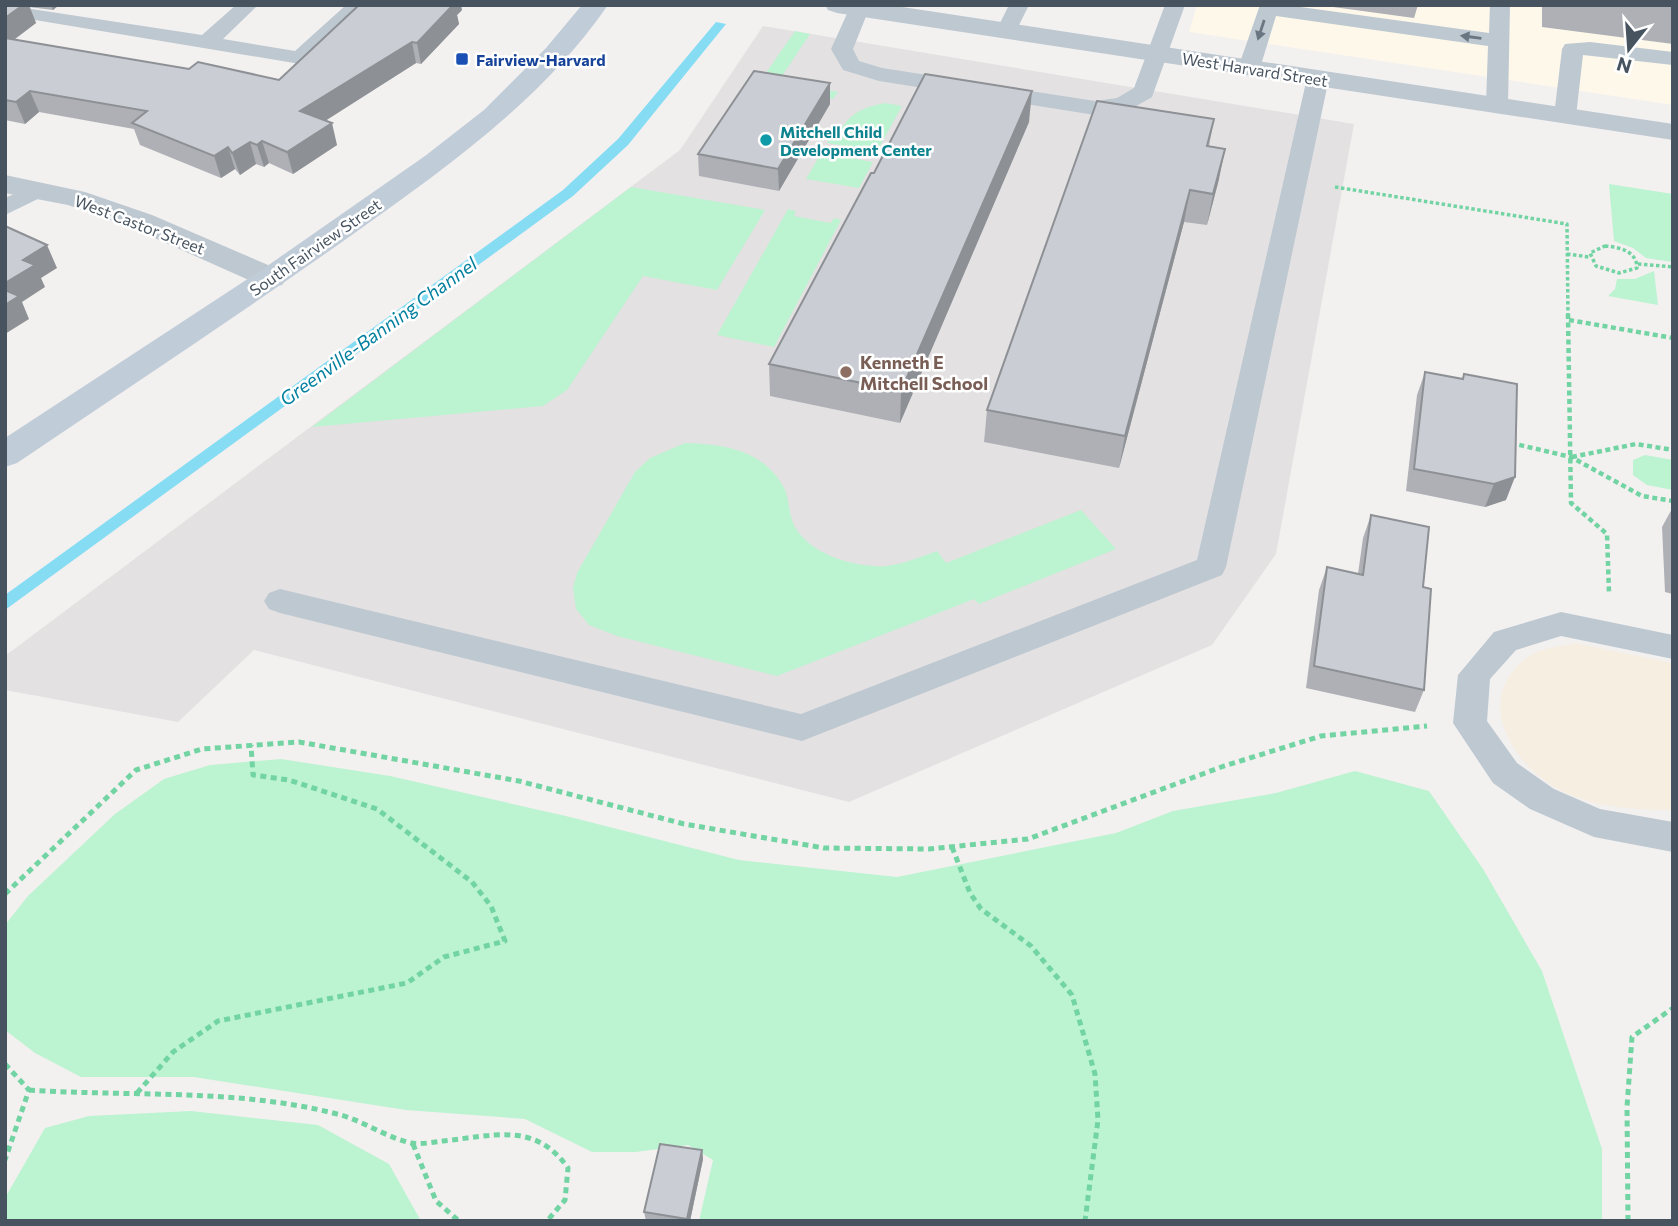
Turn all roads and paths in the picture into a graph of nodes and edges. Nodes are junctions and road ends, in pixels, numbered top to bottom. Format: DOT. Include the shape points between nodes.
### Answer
graph roads {
  1 [pos="132,5"];
  2 [pos="248,5"];
  3 [pos="358,5"];
  4 [pos="596,5"];
  5 [pos="1019,5"];
  6 [pos="1175,5"];
  7 [pos="1500,5"];
  8 [pos="848,7"];
  9 [pos="5,9"];
  10 [pos="107,26"];
  11 [pos="1007,31"];
  12 [pos="1499,41"];
  13 [pos="206,43"];
  14 [pos="1160,54"];
  15 [pos="1673,59"];
  16 [pos="1249,68"];
  17 [pos="1318,78"];
  18 [pos="1497,105"];
  19 [pos="1565,116"];
  20 [pos="1673,132"];
  21 [pos="1296,181"];
  22 [pos="5,184"];
  23 [pos="38,190"];
  24 [pos="5,208"];
  25 [pos="1567,254"];
  26 [pos="1589,257"];
  27 [pos="1639,264"];
  28 [pos="1673,267"];
  29 [pos="271,278"];
  30 [pos="1569,320"];
  31 [pos="1673,338"];
  32 [pos="1508,443"];
  33 [pos="1673,450"];
  34 [pos="5,455"];
  35 [pos="1571,457"];
  36 [pos="1673,501"];
  37 [pos="280,601"];
  38 [pos="1610,634"];
  39 [pos="1673,647"];
  40 [pos="1470,723"];
  41 [pos="251,746"];
  42 [pos="1673,837"];
  43 [pos="952,847"];
  44 [pos="5,894"];
  45 [pos="1673,1008"];
  46 [pos="5,1064"];
  47 [pos="29,1090"];
  48 [pos="137,1093"];
  49 [pos="413,1144"];
  50 [pos="5,1160"];
  51 [pos="459,1221"];
  52 [pos="547,1221"];
  53 [pos="1085,1221"];
  54 [pos="1628,1221"];
  1 -- 10 [label="lane"];
  2 -- 13 [label="lane"];
  3 -- 13 [label="lane" via="300,58"];
  4 -- 29 [label="main road, South Fairview Street" via="494,116"];
  5 -- 11 [label="lane"];
  6 -- 14 [label="lane"];
  7 -- 12 [label="lane"];
  8 -- 11 [label="street, West Harvard Street"];
  8 -- 14 [label="lane" via="842,49 852,65 879,74 1095,108 1123,104 1144,92"];
  9 -- 10 [label="lane"];
  10 -- 13 [label="lane"];
  11 -- 14 [label="street, West Harvard Street"];
  12 -- 16 [label="lane, one-way" via="1268,9"];
  12 -- 18 [label="lane"];
  14 -- 16 [label="street, West Harvard Street"];
  15 -- 19 [label="lane" via="1573,49"];
  16 -- 17 [label="street, West Harvard Street"];
  17 -- 18 [label="street, West Harvard Street"];
  17 -- 21 [label="lane"];
  18 -- 19 [label="street, West Harvard Street"];
  19 -- 20 [label="street, West Harvard Street"];
  21 -- 25 [label="path" via="1567,224"];
  21 -- 37 [label="lane" via="1211,567 802,728"];
  22 -- 23 [label="street, West Castor Street"];
  23 -- 24 [label="lane"];
  23 -- 29 [label="street, West Castor Street" via="141,221"];
  25 -- 26 [label="path"];
  25 -- 30 [label="path"];
  26 -- 27 [label="path" via="1611,272 1626,273"];
  26 -- 27 [label="path" via="1598,247 1612,247 1633,256"];
  27 -- 28 [label="path"];
  29 -- 34 [label="main road, South Fairview Street"];
  30 -- 31 [label="path"];
  30 -- 35 [label="path"];
  32 -- 35 [label="path"];
  33 -- 35 [label="path" via="1636,444"];
  35 -- 36 [label="path" via="1642,496"];
  35 -- 38 [label="path" via="1571,503 1607,534"];
  38 -- 39 [label="lane"];
  38 -- 40 [label="lane" via="1561,624 1506,641 1474,675"];
  40 -- 42 [label="lane" via="1505,773 1542,799 1594,822"];
  40 -- 43 [label="path" via="1321,736 1224,766 1028,839"];
  41 -- 43 [label="path" via="299,742 407,759 519,781 684,824 824,848"];
  41 -- 44 [label="path" via="202,749 136,770"];
  41 -- 48 [label="path" via="253,775 289,780 377,808 472,882 491,906 505,942 444,957 408,983 218,1021 192,1035 158,1064"];
  43 -- 53 [label="path" via="981,909 1031,946 1072,995 1095,1074 1098,1120"];
  45 -- 54 [label="path" via="1632,1037"];
  46 -- 47 [label="path"];
  47 -- 48 [label="path"];
  47 -- 50 [label="path"];
  48 -- 49 [label="path" via="249,1099 338,1114"];
  49 -- 51 [label="path" via="436,1200"];
  49 -- 52 [label="path" via="517,1134 554,1148 568,1168 565,1200"];
}
